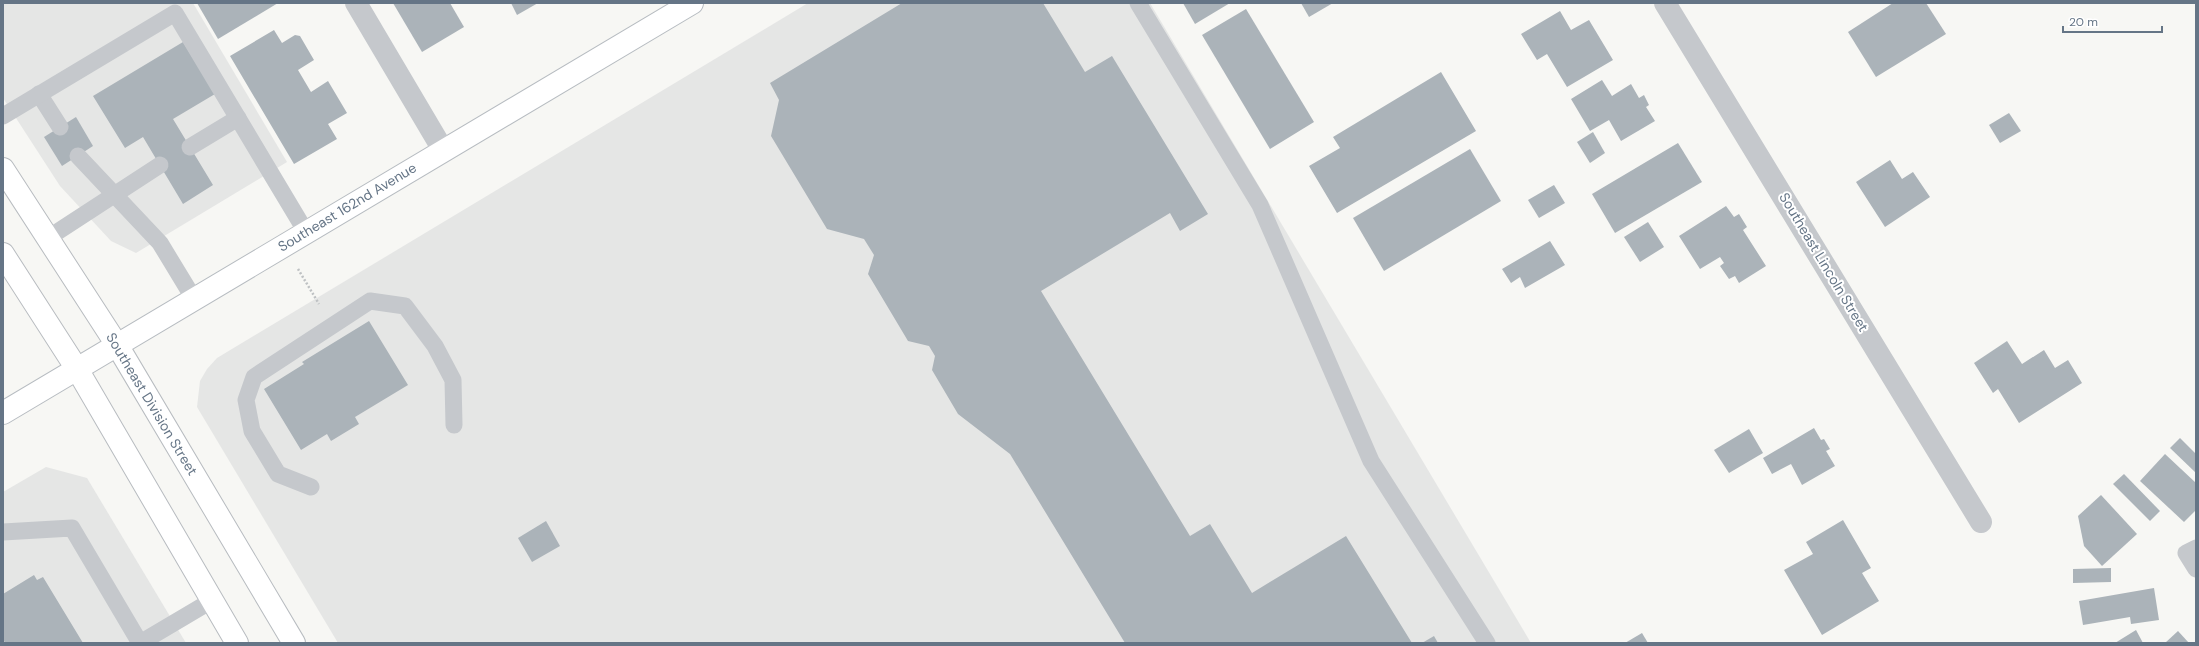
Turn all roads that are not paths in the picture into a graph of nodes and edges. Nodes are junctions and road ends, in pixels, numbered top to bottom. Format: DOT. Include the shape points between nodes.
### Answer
graph roads {
  1 [pos="356,3"];
  2 [pos="692,3"];
  3 [pos="1138,3"];
  4 [pos="1665,3"];
  5 [pos="39,94"];
  6 [pos="3,116"];
  7 [pos="238,118"];
  8 [pos="60,127"];
  9 [pos="190,147"];
  10 [pos="443,150"];
  11 [pos="78,156"];
  12 [pos="160,165"];
  13 [pos="3,169"];
  14 [pos="114,195"];
  15 [pos="306,232"];
  16 [pos="48,238"];
  17 [pos="3,254"];
  18 [pos="194,300"];
  19 [pos="117,345"];
  20 [pos="77,369"];
  21 [pos="3,413"];
  22 [pos="454,425"];
  23 [pos="311,487"];
  24 [pos="1981,522"];
  25 [pos="3,532"];
  26 [pos="2191,550"];
  27 [pos="2196,569"];
  28 [pos="211,601"];
  29 [pos="237,643"];
  30 [pos="294,643"];
  31 [pos="1487,643"];
  1 -- 10 [label="street"];
  2 -- 10 [label="main road, Southeast 162nd Avenue"];
  3 -- 31 [label="lane" via="1260,205 1371,461"];
  4 -- 24 [label="street, Southeast Lincoln Street"];
  5 -- 6 [label="lane"];
  5 -- 7 [label="lane" via="175,13"];
  5 -- 8 [label="lane"];
  7 -- 9 [label="lane"];
  7 -- 15 [label="lane"];
  10 -- 15 [label="main road, Southeast 162nd Avenue"];
  11 -- 14 [label="lane"];
  12 -- 14 [label="lane"];
  13 -- 16 [label="main road, Southeast Division Street"];
  14 -- 16 [label="lane"];
  14 -- 18 [label="lane" via="160,243"];
  15 -- 18 [label="main road, Southeast 162nd Avenue"];
  16 -- 19 [label="main road, Southeast Division Street"];
  17 -- 20 [label="main road"];
  18 -- 19 [label="main road, Southeast 162nd Avenue"];
  19 -- 20 [label="main road, Southeast 162nd Avenue"];
  19 -- 30 [label="main road, Southeast Division Street"];
  20 -- 21 [label="main road, Southeast 162nd Avenue"];
  20 -- 28 [label="main road"];
  22 -- 23 [label="lane" via="453,380 435,346 405,306 370,301 254,377 246,400 252,431 278,474"];
  25 -- 28 [label="lane" via="72,528 140,643"];
  26 -- 27 [label="lane"];
  28 -- 29 [label="main road"];
}
